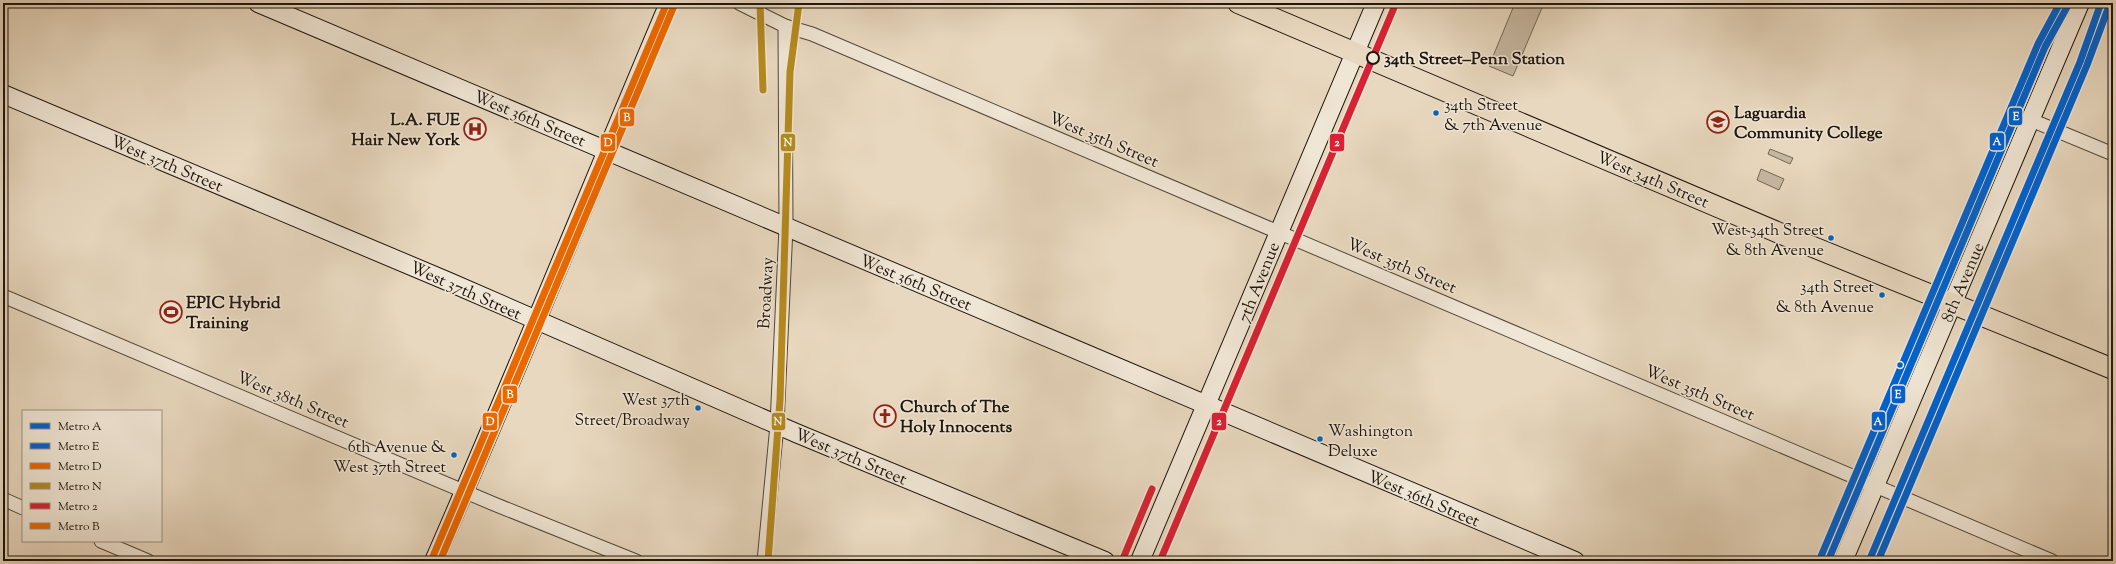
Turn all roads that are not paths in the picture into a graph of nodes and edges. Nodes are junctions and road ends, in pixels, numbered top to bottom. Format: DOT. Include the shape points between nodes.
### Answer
graph roads {
  1 [pos="258,3"];
  2 [pos="669,3"];
  3 [pos="739,3"];
  4 [pos="1238,3"];
  5 [pos="1376,3"];
  6 [pos="2080,3"];
  7 [pos="785,26"];
  8 [pos="1355,52"];
  9 [pos="3,94"];
  10 [pos="2031,120"];
  11 [pos="606,151"];
  12 [pos="2113,154"];
  13 [pos="786,227"];
  14 [pos="1278,232"];
  15 [pos="3,296"];
  16 [pos="1953,304"];
  17 [pos="538,321"];
  18 [pos="2113,369"];
  19 [pos="1207,406"];
  20 [pos="777,425"];
  21 [pos="1875,486"];
  22 [pos="465,491"];
  23 [pos="3,499"];
  24 [pos="22,508"];
  25 [pos="103,542"];
  26 [pos="148,561"];
  27 [pos="434,561"];
  28 [pos="636,561"];
  29 [pos="764,561"];
  30 [pos="1105,561"];
  31 [pos="1140,561"];
  32 [pos="1575,561"];
  33 [pos="1843,561"];
  34 [pos="2052,561"];
  1 -- 11 [label="main road, West 36th Street"];
  2 -- 11 [label="main road"];
  3 -- 7 [label="street, West 35th Street"];
  4 -- 8 [label="main road, West 34th Street"];
  5 -- 8 [label="main road, 7th Avenue"];
  6 -- 10 [label="main road, 8th Avenue"];
  7 -- 13 [label="street, Broadway"];
  7 -- 14 [label="street, West 35th Street" via="812,34"];
  8 -- 14 [label="main road, 7th Avenue"];
  8 -- 16 [label="main road, West 34th Street" via="1784,235"];
  9 -- 17 [label="main road, West 37th Street"];
  10 -- 12 [label="street"];
  10 -- 16 [label="main road, 8th Avenue"];
  11 -- 13 [label="main road, West 36th Street"];
  11 -- 17 [label="main road"];
  13 -- 19 [label="main road, West 36th Street"];
  13 -- 20 [label="street, Broadway"];
  14 -- 19 [label="main road, 7th Avenue"];
  14 -- 21 [label="street, West 35th Street"];
  15 -- 22 [label="street, West 38th Street"];
  16 -- 18 [label="main road, West 34th Street"];
  16 -- 21 [label="main road, 8th Avenue"];
  17 -- 20 [label="main road, West 37th Street"];
  17 -- 22 [label="main road"];
  19 -- 31 [label="main road, 7th Avenue"];
  19 -- 32 [label="main road, West 36th Street"];
  20 -- 29 [label="street, Broadway"];
  20 -- 30 [label="main road, West 37th Street"];
  21 -- 33 [label="main road, 8th Avenue"];
  21 -- 34 [label="street, West 35th Street"];
  22 -- 27 [label="main road"];
  22 -- 28 [label="street, West 38th Street"];
  23 -- 24 [label="street"];
  25 -- 26 [label="street"];
}
